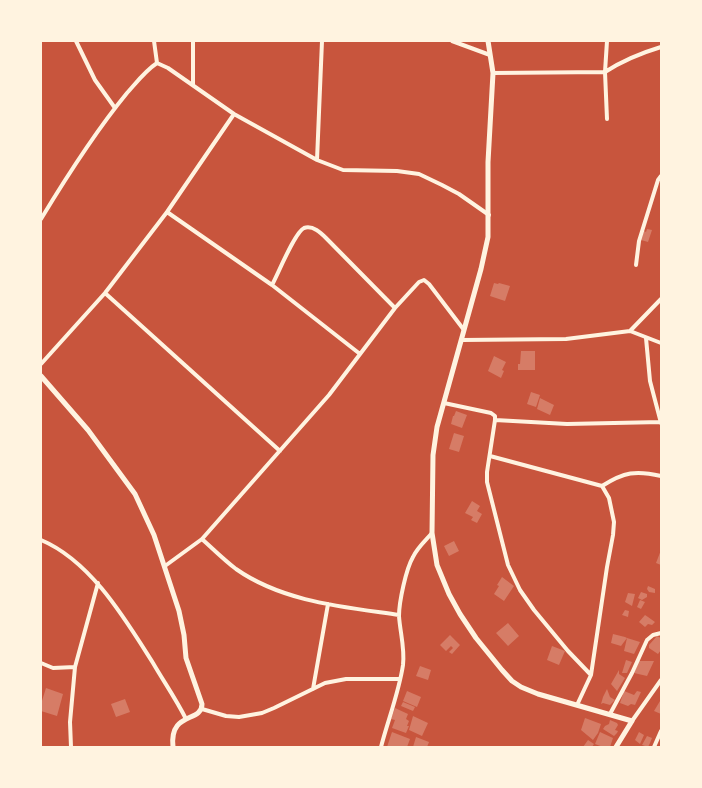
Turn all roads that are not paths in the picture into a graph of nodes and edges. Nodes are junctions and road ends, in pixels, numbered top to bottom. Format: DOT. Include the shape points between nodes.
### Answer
graph roads {
  1 [pos="76,41"];
  2 [pos="154,41"];
  3 [pos="193,41"];
  4 [pos="321,41"];
  5 [pos="452,41"];
  6 [pos="488,41"];
  7 [pos="607,41"];
  8 [pos="661,48"];
  9 [pos="490,54"];
  10 [pos="157,63"];
  11 [pos="605,72"];
  12 [pos="493,73"];
  13 [pos="193,85"];
  14 [pos="115,108"];
  15 [pos="234,114"];
  16 [pos="607,119"];
  17 [pos="317,160"];
  18 [pos="661,176"];
  19 [pos="167,212"];
  20 [pos="489,216"];
  21 [pos="41,219"];
  22 [pos="636,265"];
  23 [pos="272,285"];
  24 [pos="105,293"];
  25 [pos="661,300"];
  26 [pos="395,308"];
  27 [pos="464,330"];
  28 [pos="630,331"];
  29 [pos="646,338"];
  30 [pos="462,340"];
  31 [pos="661,343"];
  32 [pos="360,354"];
  33 [pos="41,364"];
  34 [pos="41,376"];
  35 [pos="444,403"];
  36 [pos="495,420"];
  37 [pos="661,423"];
  38 [pos="280,451"];
  39 [pos="490,456"];
  40 [pos="661,476"];
  41 [pos="602,486"];
  42 [pos="432,533"];
  43 [pos="202,539"];
  44 [pos="41,540"];
  45 [pos="165,566"];
  46 [pos="98,583"];
  47 [pos="328,604"];
  48 [pos="399,615"];
  49 [pos="661,633"];
  50 [pos="41,663"];
  51 [pos="75,667"];
  52 [pos="591,675"];
  53 [pos="400,679"];
  54 [pos="661,680"];
  55 [pos="313,689"];
  56 [pos="577,705"];
  57 [pos="202,709"];
  58 [pos="610,714"];
  59 [pos="186,719"];
  60 [pos="632,722"];
  61 [pos="661,731"];
  62 [pos="659,743"];
  63 [pos="71,747"];
  64 [pos="173,747"];
  65 [pos="381,747"];
  66 [pos="616,747"];
  67 [pos="654,747"];
  1 -- 14 [label="street" via="95,80"];
  2 -- 10 [label="street"];
  3 -- 13 [label="street"];
  4 -- 17 [label="street"];
  5 -- 9 [label="street"];
  6 -- 9 [label="street"];
  7 -- 11 [label="street"];
  8 -- 11 [label="street" via="644,52"];
  9 -- 12 [label="street"];
  10 -- 13 [label="street"];
  10 -- 14 [label="street" via="143,75"];
  11 -- 12 [label="street"];
  11 -- 16 [label="street"];
  12 -- 20 [label="street" via="488,162"];
  13 -- 15 [label="street"];
  14 -- 21 [label="street"];
  15 -- 17 [label="street"];
  15 -- 19 [label="street"];
  17 -- 20 [label="street" via="347,170 419,174 458,194"];
  18 -- 22 [label="street" via="639,241"];
  19 -- 23 [label="street"];
  19 -- 24 [label="street"];
  20 -- 27 [label="street" via="486,249"];
  23 -- 26 [label="street" via="296,237 304,228 310,227 326,238"];
  23 -- 32 [label="street"];
  24 -- 33 [label="street"];
  24 -- 38 [label="street"];
  25 -- 28 [label="street"];
  26 -- 27 [label="street" via="417,283 424,280"];
  26 -- 32 [label="street"];
  27 -- 30 [label="street"];
  28 -- 29 [label="street"];
  28 -- 30 [label="street" via="566,338"];
  29 -- 31 [label="street"];
  29 -- 37 [label="street" via="650,381"];
  30 -- 35 [label="street"];
  32 -- 38 [label="street" via="329,395"];
  34 -- 45 [label="street" via="88,430 135,494"];
  35 -- 36 [label="street" via="491,413"];
  35 -- 42 [label="street" via="433,455"];
  36 -- 37 [label="street" via="567,424"];
  36 -- 39 [label="street"];
  38 -- 43 [label="street"];
  39 -- 41 [label="street"];
  39 -- 52 [label="street" via="488,482 508,565 520,590 534,610 568,652"];
  40 -- 41 [label="street" via="632,472"];
  41 -- 52 [label="street" via="609,498 614,522"];
  42 -- 48 [label="street" via="413,557 407,571"];
  42 -- 56 [label="street" via="437,565 449,594 472,632 502,670 521,687"];
  43 -- 45 [label="street"];
  43 -- 47 [label="street" via="235,568 257,582 272,589"];
  44 -- 46 [label="street" via="76,562"];
  45 -- 57 [label="street" via="182,623 186,658"];
  46 -- 51 [label="street"];
  46 -- 59 [label="street" via="137,638"];
  47 -- 48 [label="street"];
  47 -- 55 [label="street"];
  48 -- 53 [label="street" via="404,651"];
  49 -- 58 [label="street" via="647,640"];
  50 -- 51 [label="street" via="53,668"];
  51 -- 63 [label="street" via="70,722"];
  52 -- 56 [label="street"];
  53 -- 55 [label="street" via="346,679 325,683"];
  53 -- 65 [label="street"];
  54 -- 60 [label="street"];
  55 -- 57 [label="street" via="262,713 239,717"];
  56 -- 58 [label="street"];
  57 -- 59 [label="street"];
  58 -- 60 [label="street"];
  59 -- 64 [label="street" via="178,724 174,731"];
  60 -- 66 [label="street"];
  61 -- 62 [label="street"];
  62 -- 67 [label="street"];
}
